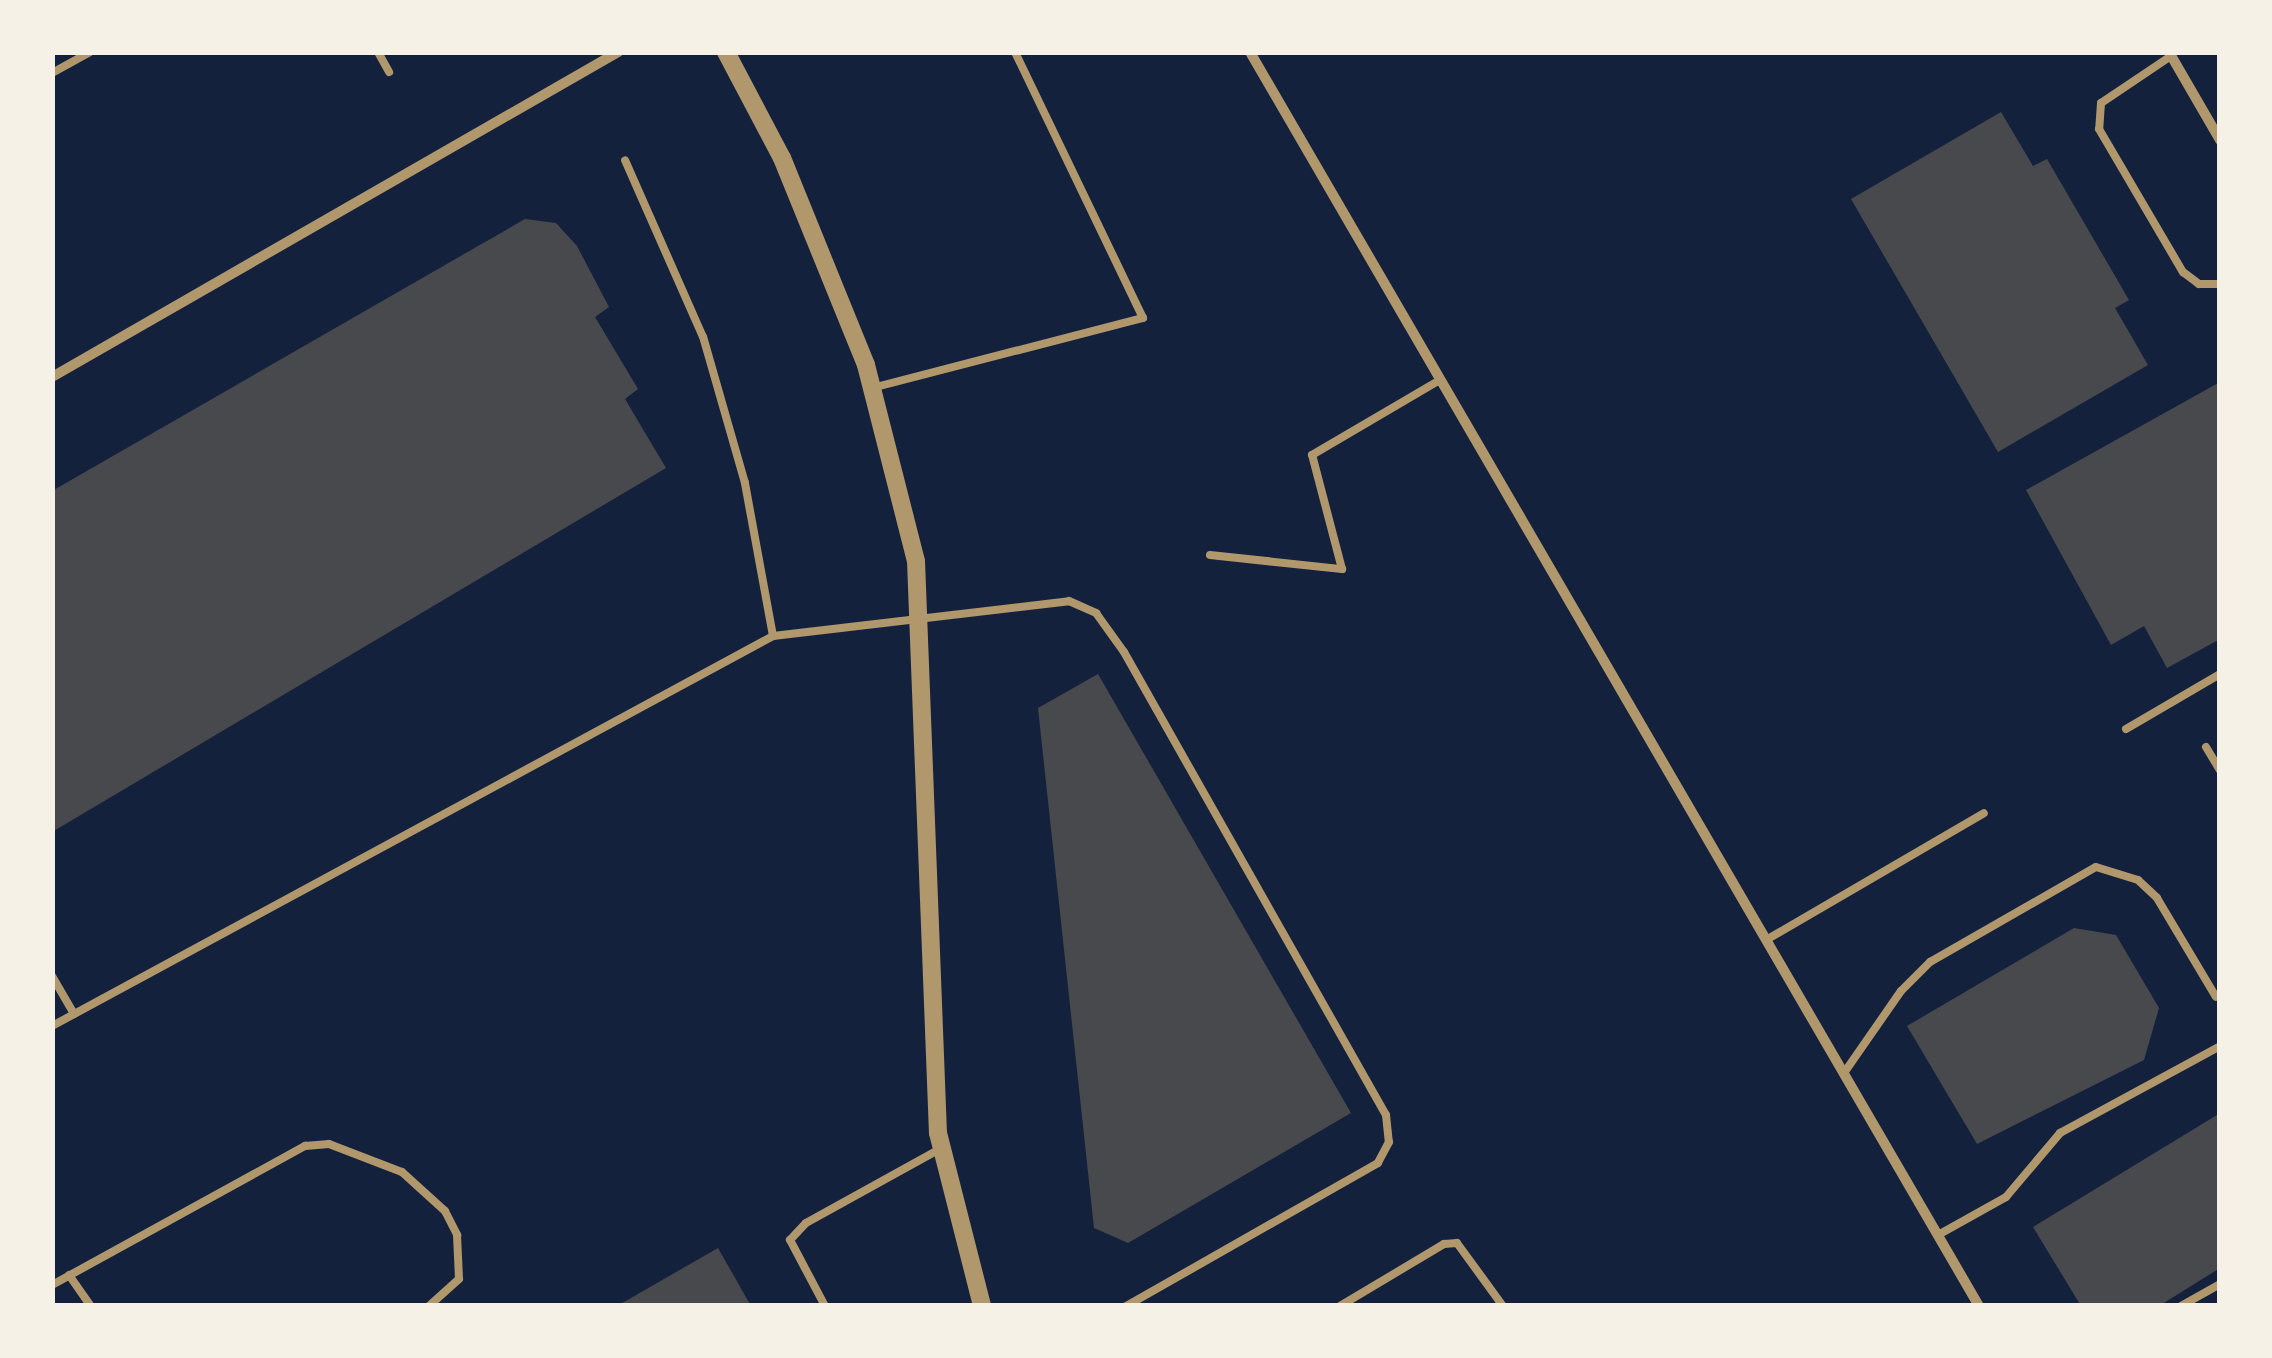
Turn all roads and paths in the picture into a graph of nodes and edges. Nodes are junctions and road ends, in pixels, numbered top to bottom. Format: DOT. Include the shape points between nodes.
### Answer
graph roads {
  1 [pos="90,52"];
  2 [pos="378,52"];
  3 [pos="618,52"];
  4 [pos="726,52"];
  5 [pos="1015,52"];
  6 [pos="1250,52"];
  7 [pos="2170,54"];
  8 [pos="389,72"];
  9 [pos="52,73"];
  10 [pos="2220,140"];
  11 [pos="625,160"];
  12 [pos="2220,284"];
  13 [pos="52,377"];
  14 [pos="1440,380"];
  15 [pos="872,388"];
  16 [pos="1210,554"];
  17 [pos="917,624"];
  18 [pos="773,636"];
  19 [pos="2220,674"];
  20 [pos="2126,729"];
  21 [pos="2206,747"];
  22 [pos="2220,770"];
  23 [pos="1984,812"];
  24 [pos="1766,940"];
  25 [pos="52,976"];
  26 [pos="2216,997"];
  27 [pos="74,1014"];
  28 [pos="52,1026"];
  29 [pos="2220,1046"];
  30 [pos="1844,1074"];
  31 [pos="942,1148"];
  32 [pos="1938,1235"];
  33 [pos="69,1275"];
  34 [pos="2220,1284"];
  35 [pos="52,1285"];
  36 [pos="91,1306"];
  37 [pos="429,1306"];
  38 [pos="825,1306"];
  39 [pos="982,1306"];
  40 [pos="1126,1306"];
  41 [pos="1340,1306"];
  42 [pos="1503,1306"];
  43 [pos="1979,1306"];
  44 [pos="2181,1306"];
  1 -- 9 [label="lane"];
  2 -- 8 [label="lane"];
  3 -- 13 [label="street"];
  4 -- 15 [label="street" via="782,158"];
  5 -- 15 [label="lane" via="1143,318"];
  6 -- 14 [label="street"];
  7 -- 10 [label="street"];
  7 -- 12 [label="lane" via="2101,103 2098,129 2183,272 2198,284"];
  11 -- 18 [label="lane" via="703,337 745,483"];
  14 -- 16 [label="lane" via="1312,455 1342,569"];
  14 -- 24 [label="street"];
  15 -- 17 [label="street" via="916,561"];
  17 -- 18 [label="lane"];
  17 -- 31 [label="street" via="924,915"];
  17 -- 40 [label="lane" via="1069,601 1096,613 1386,1116 1389,1142 1378,1163"];
  18 -- 27 [label="lane"];
  19 -- 20 [label="lane"];
  21 -- 22 [label="lane"];
  23 -- 24 [label="lane"];
  24 -- 30 [label="street"];
  25 -- 27 [label="lane"];
  26 -- 30 [label="lane" via="2158,898 2138,880 2096,867 1930,962 1901,990"];
  27 -- 28 [label="lane"];
  29 -- 32 [label="lane" via="2060,1133 2006,1197"];
  30 -- 32 [label="street"];
  31 -- 38 [label="lane" via="806,1222 790,1240"];
  31 -- 39 [label="street"];
  32 -- 43 [label="street"];
  33 -- 35 [label="lane"];
  33 -- 36 [label="lane"];
  33 -- 37 [label="lane" via="305,1146 328,1144 402,1172 445,1211 457,1235 459,1279"];
  34 -- 44 [label="lane"];
  41 -- 42 [label="lane" via="1458,1242"];
}
